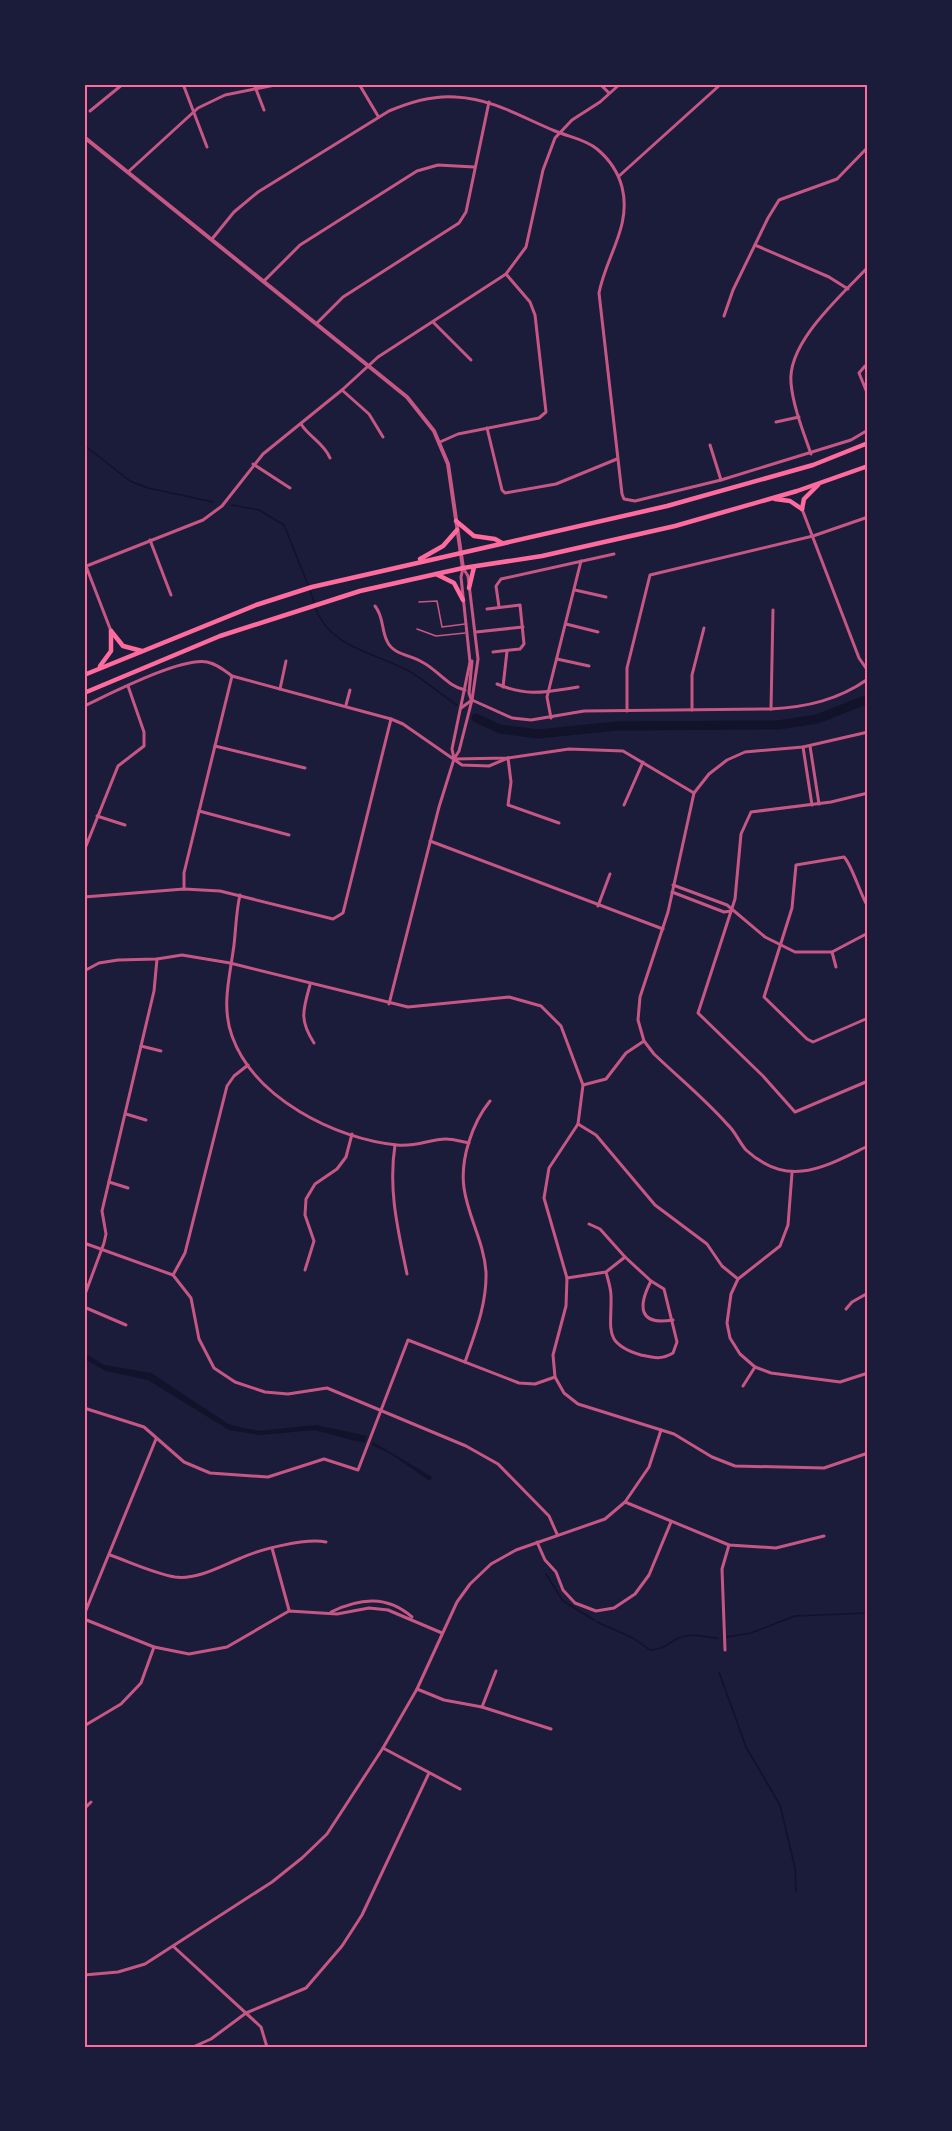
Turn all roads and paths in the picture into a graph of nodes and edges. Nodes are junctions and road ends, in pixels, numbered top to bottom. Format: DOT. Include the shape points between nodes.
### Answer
graph roads {
  1 [pos="123,84"];
  2 [pos="183,84"];
  3 [pos="280,84"];
  4 [pos="359,84"];
  5 [pos="600,84"];
  6 [pos="620,84"];
  7 [pos="721,84"];
  8 [pos="255,86"];
  9 [pos="609,94"];
  10 [pos="489,102"];
  11 [pos="264,110"];
  12 [pos="90,111"];
  13 [pos="193,113"];
  14 [pos="378,116"];
  15 [pos="559,133"];
  16 [pos="84,137"];
  17 [pos="207,147"];
  18 [pos="868,147"];
  19 [pos="475,167"];
  20 [pos="128,172"];
  21 [pos="619,176"];
  22 [pos="212,239"];
  23 [pos="755,245"];
  24 [pos="868,267"];
  25 [pos="506,274"];
  26 [pos="264,281"];
  27 [pos="848,289"];
  28 [pos="724,316"];
  29 [pos="433,322"];
  30 [pos="317,323"];
  31 [pos="471,360"];
  32 [pos="368,364"];
  33 [pos="865,366"];
  34 [pos="342,390"];
  35 [pos="868,395"];
  36 [pos="799,417"];
  37 [pos="776,422"];
  38 [pos="300,424"];
  39 [pos="488,428"];
  40 [pos="868,430"];
  41 [pos="383,437"];
  42 [pos="440,442"];
  43 [pos="868,442"];
  44 [pos="711,445"];
  45 [pos="811,454"];
  46 [pos="330,458"];
  47 [pos="617,459"];
  48 [pos="253,464"];
  49 [pos="868,466"];
  50 [pos="721,480"];
  51 [pos="819,484"];
  52 [pos="290,488"];
  53 [pos="772,499"];
  54 [pos="802,509"];
  55 [pos="868,517"];
  56 [pos="456,521"];
  57 [pos="457,530"];
  58 [pos="813,536"];
  59 [pos="150,540"];
  60 [pos="502,543"];
  61 [pos="460,552"];
  62 [pos="614,554"];
  63 [pos="84,561"];
  64 [pos="417,561"];
  65 [pos="581,561"];
  66 [pos="85,567"];
  67 [pos="474,567"];
  68 [pos="463,568"];
  69 [pos="436,574"];
  70 [pos="469,588"];
  71 [pos="574,590"];
  72 [pos="171,595"];
  73 [pos="606,597"];
  74 [pos="463,600"];
  75 [pos="419,602"];
  76 [pos="375,606"];
  77 [pos="499,607"];
  78 [pos="487,609"];
  79 [pos="772,610"];
  80 [pos="466,624"];
  81 [pos="566,624"];
  82 [pos="523,627"];
  83 [pos="704,628"];
  84 [pos="417,629"];
  85 [pos="111,631"];
  86 [pos="476,632"];
  87 [pos="598,632"];
  88 [pos="467,633"];
  89 [pos="142,651"];
  90 [pos="507,651"];
  91 [pos="493,652"];
  92 [pos="470,657"];
  93 [pos="557,658"];
  94 [pos="286,661"];
  95 [pos="589,666"];
  96 [pos="97,669"];
  97 [pos="868,671"];
  98 [pos="84,675"];
  99 [pos="232,676"];
  100 [pos="868,679"];
  101 [pos="497,684"];
  102 [pos="128,686"];
  103 [pos="503,687"];
  104 [pos="578,687"];
  105 [pos="280,689"];
  106 [pos="350,690"];
  107 [pos="465,690"];
  108 [pos="548,692"];
  109 [pos="84,693"];
  110 [pos="472,700"];
  111 [pos="346,705"];
  112 [pos="84,706"];
  113 [pos="461,708"];
  114 [pos="771,709"];
  115 [pos="692,710"];
  116 [pos="627,711"];
  117 [pos="551,718"];
  118 [pos="391,719"];
  119 [pos="868,732"];
  120 [pos="215,746"];
  121 [pos="810,746"];
  122 [pos="803,747"];
  123 [pos="508,758"];
  124 [pos="454,759"];
  125 [pos="643,762"];
  126 [pos="305,768"];
  127 [pos="694,793"];
  128 [pos="868,793"];
  129 [pos="819,804"];
  130 [pos="624,805"];
  131 [pos="812,805"];
  132 [pos="199,812"];
  133 [pos="97,816"];
  134 [pos="559,823"];
  135 [pos="125,825"];
  136 [pos="289,835"];
  137 [pos="430,841"];
  138 [pos="84,851"];
  139 [pos="610,874"];
  140 [pos="673,885"];
  141 [pos="184,889"];
  142 [pos="672,892"];
  143 [pos="240,895"];
  144 [pos="84,897"];
  145 [pos="598,906"];
  146 [pos="868,907"];
  147 [pos="731,911"];
  148 [pos="663,929"];
  149 [pos="868,933"];
  150 [pos="780,946"];
  151 [pos="832,952"];
  152 [pos="157,959"];
  153 [pos="230,963"];
  154 [pos="836,967"];
  155 [pos="84,971"];
  156 [pos="310,985"];
  157 [pos="389,1004"];
  158 [pos="868,1018"];
  159 [pos="644,1041"];
  160 [pos="314,1043"];
  161 [pos="141,1046"];
  162 [pos="161,1050"];
  163 [pos="248,1065"];
  164 [pos="868,1081"];
  165 [pos="583,1084"];
  166 [pos="490,1101"];
  167 [pos="126,1114"];
  168 [pos="146,1120"];
  169 [pos="578,1124"];
  170 [pos="352,1134"];
  171 [pos="469,1143"];
  172 [pos="395,1145"];
  173 [pos="868,1146"];
  174 [pos="792,1173"];
  175 [pos="109,1182"];
  176 [pos="128,1188"];
  177 [pos="589,1224"];
  178 [pos="84,1244"];
  179 [pos="102,1250"];
  180 [pos="625,1257"];
  181 [pos="305,1270"];
  182 [pos="606,1272"];
  183 [pos="407,1274"];
  184 [pos="173,1275"];
  185 [pos="567,1278"];
  186 [pos="738,1279"];
  187 [pos="651,1281"];
  188 [pos="868,1293"];
  189 [pos="84,1297"];
  190 [pos="84,1307"];
  191 [pos="846,1309"];
  192 [pos="673,1320"];
  193 [pos="126,1325"];
  194 [pos="465,1362"];
  195 [pos="755,1367"];
  196 [pos="868,1373"];
  197 [pos="555,1377"];
  198 [pos="743,1386"];
  199 [pos="84,1408"];
  200 [pos="382,1409"];
  201 [pos="661,1429"];
  202 [pos="156,1439"];
  203 [pos="868,1453"];
  204 [pos="625,1502"];
  205 [pos="671,1522"];
  206 [pos="557,1534"];
  207 [pos="824,1536"];
  208 [pos="326,1542"];
  209 [pos="537,1542"];
  210 [pos="729,1545"];
  211 [pos="273,1548"];
  212 [pos="110,1555"];
  213 [pos="289,1611"];
  214 [pos="331,1612"];
  215 [pos="84,1615"];
  216 [pos="84,1619"];
  217 [pos="414,1619"];
  218 [pos="442,1633"];
  219 [pos="154,1647"];
  220 [pos="725,1650"];
  221 [pos="496,1671"];
  222 [pos="417,1689"];
  223 [pos="482,1707"];
  224 [pos="84,1726"];
  225 [pos="551,1729"];
  226 [pos="383,1748"];
  227 [pos="429,1773"];
  228 [pos="460,1789"];
  229 [pos="91,1802"];
  230 [pos="84,1809"];
  231 [pos="174,1947"];
  232 [pos="84,1975"];
  233 [pos="246,2013"];
  234 [pos="193,2047"];
  235 [pos="267,2047"];
  1 -- 12 [label="street"];
  2 -- 13 [label="street"];
  3 -- 8 [label="street"];
  4 -- 14 [label="street"];
  5 -- 9 [label="street"];
  6 -- 9 [label="street"];
  7 -- 21 [label="street"];
  8 -- 11 [label="street"];
  8 -- 13 [label="street" via="225,95"];
  9 -- 15 [label="street"];
  10 -- 14 [label="street" via="455,97 424,99"];
  10 -- 15 [label="street"];
  10 -- 19 [label="street"];
  13 -- 17 [label="street"];
  13 -- 20 [label="street"];
  14 -- 22 [label="street" via="258,192 234,212"];
  15 -- 21 [label="street" via="597,149"];
  15 -- 25 [label="street" via="549,151 526,247"];
  16 -- 20 [label="street"];
  18 -- 23 [label="street" via="837,179 779,200"];
  19 -- 26 [label="street" via="438,165 417,171 300,245"];
  19 -- 30 [label="street" via="466,212 459,223 343,297"];
  20 -- 22 [label="street"];
  21 -- 47 [label="street" via="624,202 622,228 599,293"];
  22 -- 26 [label="street"];
  23 -- 27 [label="street"];
  23 -- 28 [label="street"];
  24 -- 27 [label="street"];
  25 -- 29 [label="street"];
  25 -- 39 [label="street" via="530,302 535,315 547,409 539,418"];
  26 -- 30 [label="street"];
  27 -- 36 [label="street" via="804,338 793,362 791,382"];
  29 -- 31 [label="street"];
  29 -- 32 [label="street"];
  30 -- 32 [label="street"];
  32 -- 34 [label="street"];
  32 -- 42 [label="street" via="407,397"];
  33 -- 35 [label="street" via="859,373"];
  34 -- 38 [label="street"];
  34 -- 41 [label="street" via="369,414"];
  36 -- 37 [label="street"];
  36 -- 45 [label="street"];
  38 -- 46 [label="street"];
  38 -- 48 [label="street"];
  39 -- 42 [label="street"];
  39 -- 47 [label="street" via="505,493 556,484"];
  40 -- 45 [label="street"];
  42 -- 56 [label="street" via="448,464"];
  43 -- 60 [label="main road" via="813,465 668,506"];
  44 -- 50 [label="street"];
  45 -- 50 [label="street"];
  47 -- 50 [label="street" via="622,494 627,501"];
  48 -- 52 [label="street"];
  48 -- 59 [label="street" via="222,507 203,520"];
  49 -- 51 [label="main road"];
  51 -- 53 [label="main road"];
  51 -- 54 [label="main road" via="804,499"];
  53 -- 54 [label="main road" via="790,501"];
  53 -- 67 [label="main road" via="675,526"];
  54 -- 58 [label="street"];
  55 -- 58 [label="street"];
  56 -- 57 [label="street"];
  56 -- 60 [label="main road" via="474,536"];
  57 -- 61 [label="street"];
  57 -- 64 [label="main road" via="444,546"];
  58 -- 97 [label="street"];
  58 -- 116 [label="street" via="650,575 627,668"];
  59 -- 66 [label="street"];
  59 -- 72 [label="street"];
  60 -- 61 [label="main road"];
  61 -- 64 [label="main road"];
  61 -- 68 [label="street"];
  62 -- 65 [label="street"];
  63 -- 66 [label="street"];
  64 -- 89 [label="main road" via="312,587"];
  65 -- 71 [label="street"];
  65 -- 77 [label="street" via="501,579 496,586"];
  66 -- 85 [label="street"];
  67 -- 68 [label="main road"];
  67 -- 70 [label="main road"];
  68 -- 69 [label="main road"];
  68 -- 70 [label="street"];
  68 -- 74 [label="street"];
  69 -- 74 [label="main road" via="454,583"];
  69 -- 109 [label="main road" via="318,603 220,636"];
  70 -- 86 [label="street"];
  71 -- 73 [label="street"];
  71 -- 81 [label="street"];
  74 -- 80 [label="street"];
  75 -- 80 [label="lane" via="437,601 442,627"];
  76 -- 107 [label="street" via="381,613 387,642 399,653 423,662 452,685"];
  77 -- 78 [label="street"];
  77 -- 82 [label="street" via="520,605"];
  79 -- 114 [label="street"];
  80 -- 88 [label="street"];
  81 -- 87 [label="street"];
  81 -- 93 [label="street"];
  82 -- 86 [label="street"];
  82 -- 90 [label="street" via="524,644 520,649"];
  83 -- 115 [label="street" via="692,675"];
  84 -- 88 [label="lane" via="436,636"];
  85 -- 89 [label="main road" via="123,646"];
  85 -- 96 [label="main road" via="111,651"];
  86 -- 110 [label="street" via="478,659"];
  88 -- 92 [label="street"];
  89 -- 96 [label="main road"];
  90 -- 91 [label="street"];
  90 -- 103 [label="street"];
  92 -- 107 [label="street"];
  92 -- 110 [label="street"];
  93 -- 95 [label="street"];
  93 -- 108 [label="street"];
  94 -- 105 [label="street"];
  96 -- 98 [label="main road"];
  99 -- 102 [label="street" via="216,664 200,661"];
  99 -- 105 [label="street"];
  99 -- 120 [label="street"];
  100 -- 114 [label="street" via="824,701 798,708"];
  101 -- 103 [label="street"];
  102 -- 112 [label="street"];
  102 -- 133 [label="street" via="144,732 144,746 118,766"];
  103 -- 108 [label="street" via="518,693"];
  104 -- 108 [label="street"];
  105 -- 111 [label="street"];
  106 -- 111 [label="street"];
  107 -- 113 [label="street"];
  108 -- 117 [label="street"];
  110 -- 113 [label="street"];
  110 -- 117 [label="street" via="512,718"];
  110 -- 124 [label="street"];
  111 -- 118 [label="street"];
  113 -- 124 [label="street" via="452,749"];
  114 -- 115 [label="street"];
  115 -- 116 [label="street"];
  116 -- 117 [label="street" via="584,711"];
  118 -- 124 [label="street"];
  118 -- 143 [label="street" via="343,913 333,919"];
  119 -- 121 [label="street"];
  120 -- 126 [label="street"];
  120 -- 132 [label="street"];
  121 -- 122 [label="street"];
  121 -- 129 [label="street"];
  122 -- 127 [label="street" via="745,752 709,774"];
  122 -- 131 [label="street"];
  123 -- 124 [label="street"];
  123 -- 124 [label="street" via="497,764 475,766 462,765"];
  123 -- 125 [label="street" via="592,749 623,751"];
  123 -- 134 [label="street" via="508,805"];
  124 -- 137 [label="street"];
  125 -- 127 [label="street"];
  125 -- 130 [label="street"];
  127 -- 140 [label="street"];
  128 -- 129 [label="street"];
  129 -- 131 [label="street"];
  131 -- 147 [label="street" via="751,812 741,834 737,891"];
  132 -- 136 [label="street"];
  132 -- 141 [label="street" via="184,873"];
  133 -- 135 [label="street"];
  133 -- 138 [label="street"];
  137 -- 145 [label="street"];
  137 -- 157 [label="street"];
  139 -- 145 [label="street"];
  140 -- 142 [label="street"];
  140 -- 147 [label="street"];
  141 -- 143 [label="street"];
  141 -- 144 [label="street"];
  142 -- 147 [label="street" via="724,912"];
  142 -- 148 [label="street"];
  143 -- 153 [label="street"];
  145 -- 148 [label="street"];
  146 -- 150 [label="street" via="847,859 800,862 794,868 792,908"];
  147 -- 150 [label="street"];
  147 -- 164 [label="street" via="699,1017 763,1076 795,1112"];
  148 -- 159 [label="street" via="640,997 638,1020"];
  149 -- 151 [label="street"];
  150 -- 151 [label="street" via="803,953"];
  150 -- 158 [label="street" via="764,997 807,1039 817,1042"];
  151 -- 154 [label="street"];
  152 -- 153 [label="street" via="182,955"];
  152 -- 155 [label="street" via="99,963"];
  152 -- 161 [label="street" via="157,976"];
  153 -- 156 [label="street"];
  153 -- 163 [label="street" via="226,998 232,1036"];
  156 -- 157 [label="street"];
  156 -- 160 [label="street" via="303,1013 305,1030"];
  157 -- 165 [label="street" via="408,1008 509,997 541,1006 561,1026"];
  159 -- 165 [label="street" via="626,1053 606,1079"];
  159 -- 174 [label="street" via="728,1124 745,1149 769,1167"];
  161 -- 162 [label="street"];
  161 -- 167 [label="street"];
  163 -- 170 [label="street" via="286,1104 316,1122"];
  163 -- 184 [label="street" via="227,1086 185,1253"];
  165 -- 169 [label="street"];
  166 -- 171 [label="street" via="482,1110"];
  167 -- 168 [label="street"];
  167 -- 175 [label="street"];
  169 -- 185 [label="street" via="549,1168 544,1198"];
  169 -- 186 [label="street" via="596,1135 656,1204 707,1245 722,1266"];
  170 -- 172 [label="street"];
  170 -- 181 [label="street" via="346,1156 337,1169 315,1184 306,1198 305,1215 314,1241"];
  171 -- 172 [label="street" via="446,1138 418,1146"];
  171 -- 194 [label="street" via="464,1188 486,1272 478,1325"];
  172 -- 183 [label="street" via="392,1202"];
  173 -- 174 [label="street" via="816,1170"];
  174 -- 186 [label="street" via="788,1225 780,1246"];
  175 -- 176 [label="street"];
  175 -- 179 [label="street" via="102,1211 106,1234"];
  177 -- 180 [label="street" via="600,1229"];
  178 -- 179 [label="street"];
  179 -- 184 [label="street"];
  179 -- 189 [label="street"];
  180 -- 182 [label="street"];
  180 -- 187 [label="street"];
  182 -- 185 [label="street"];
  182 -- 192 [label="street" via="612,1295 608,1327 614,1340 626,1350 657,1359 673,1353 677,1342"];
  184 -- 200 [label="street" via="191,1298 199,1339 214,1368 235,1382 265,1392 288,1394 327,1388"];
  185 -- 197 [label="street" via="566,1306 553,1355"];
  186 -- 195 [label="street" via="727,1308 727,1323 735,1346"];
  187 -- 192 [label="street" via="664,1289"];
  187 -- 192 [label="street" via="643,1297 643,1310 654,1322"];
  188 -- 191 [label="street"];
  190 -- 193 [label="street"];
  194 -- 197 [label="street" via="519,1383 535,1384"];
  194 -- 200 [label="street" via="408,1340"];
  195 -- 196 [label="street" via="771,1373 840,1382"];
  195 -- 198 [label="street"];
  197 -- 201 [label="street" via="564,1394 578,1404"];
  199 -- 202 [label="street" via="144,1427"];
  200 -- 202 [label="street" via="358,1470 324,1459 267,1477 210,1473 184,1462"];
  200 -- 206 [label="street" via="498,1464 549,1516"];
  201 -- 203 [label="street" via="735,1466 824,1468"];
  201 -- 204 [label="street" via="649,1467"];
  202 -- 212 [label="street"];
  204 -- 205 [label="street"];
  204 -- 206 [label="street" via="605,1519"];
  205 -- 209 [label="street" via="649,1575 635,1593 614,1608 596,1611 575,1603 563,1590"];
  205 -- 210 [label="street"];
  206 -- 209 [label="street"];
  207 -- 210 [label="street" via="776,1548"];
  208 -- 211 [label="street"];
  209 -- 218 [label="street" via="496,1561 470,1584"];
  210 -- 220 [label="street" via="723,1569"];
  211 -- 212 [label="street" via="243,1556 209,1572 177,1577"];
  211 -- 213 [label="street"];
  212 -- 215 [label="street"];
  213 -- 214 [label="street"];
  213 -- 219 [label="street" via="227,1647 189,1654"];
  214 -- 217 [label="street" via="369,1608"];
  214 -- 217 [label="street" via="350,1603 384,1600 400,1606"];
  216 -- 219 [label="street"];
  217 -- 218 [label="street"];
  218 -- 222 [label="street"];
  219 -- 224 [label="street" via="141,1683 121,1704"];
  221 -- 223 [label="street"];
  222 -- 223 [label="street" via="444,1700"];
  222 -- 226 [label="street"];
  223 -- 225 [label="street"];
  226 -- 227 [label="street"];
  226 -- 231 [label="street" via="327,1834 302,1858"];
  227 -- 228 [label="street"];
  227 -- 233 [label="street" via="362,1915 342,1946 306,1988"];
  229 -- 230 [label="street"];
  231 -- 232 [label="street" via="145,1965"];
  231 -- 233 [label="street"];
  233 -- 234 [label="street"];
  233 -- 235 [label="street" via="261,2028"];
}
